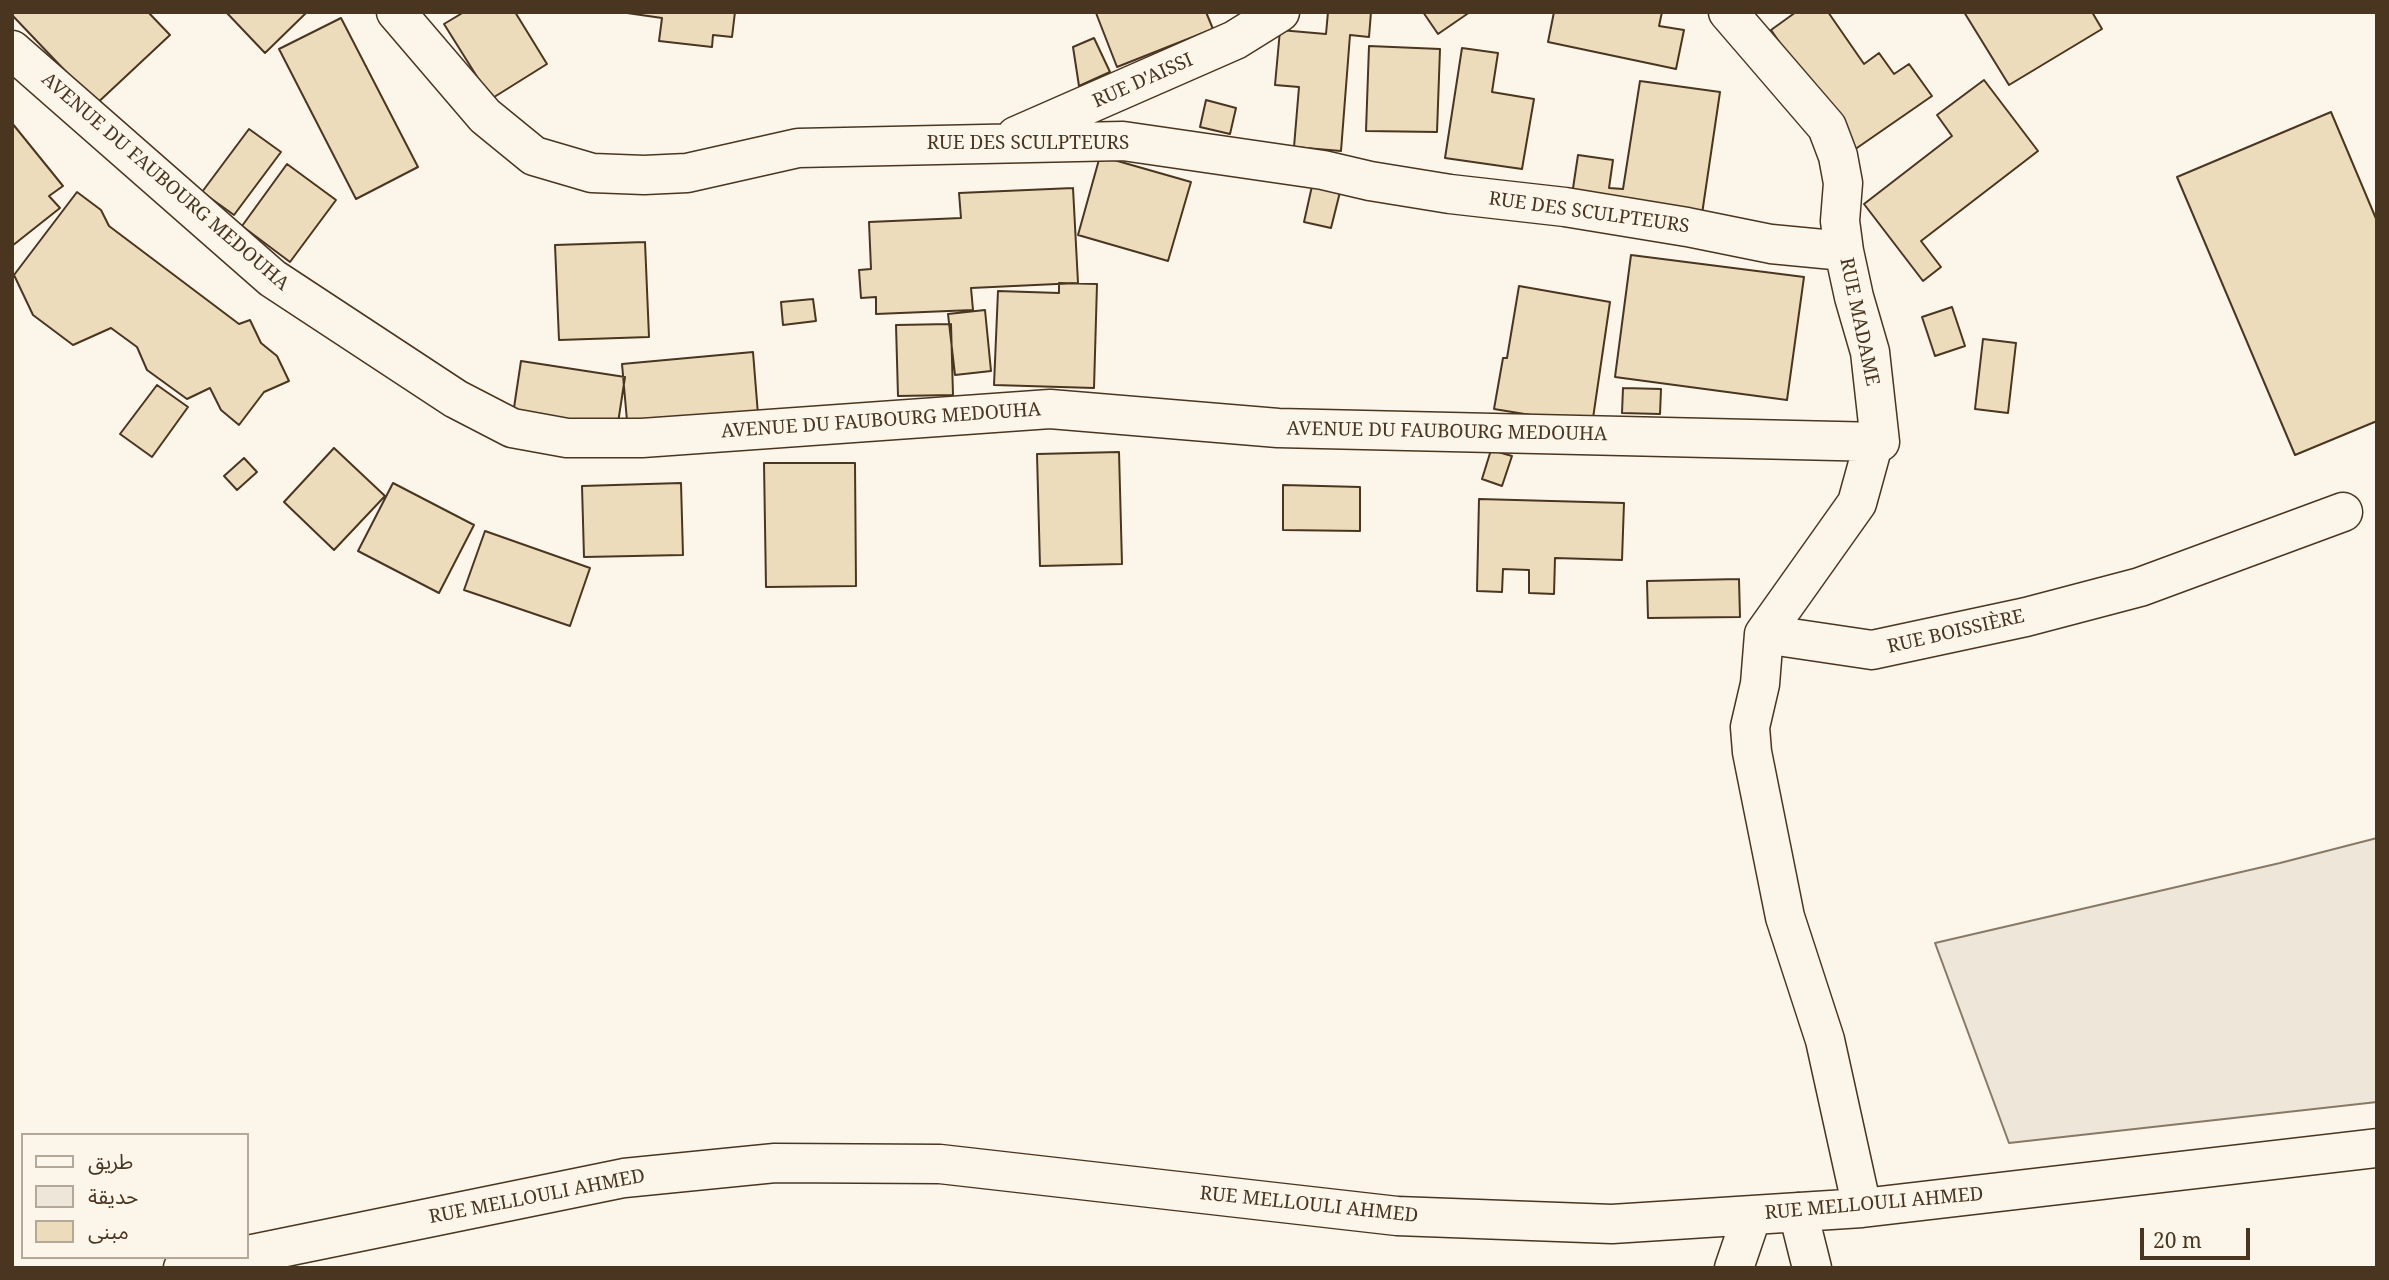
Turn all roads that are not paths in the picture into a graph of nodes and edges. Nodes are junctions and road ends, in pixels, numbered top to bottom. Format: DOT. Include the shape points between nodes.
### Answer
graph roads {
  1 [pos="396,12"];
  2 [pos="1280,12"];
  3 [pos="1728,12"];
  4 [pos="12,50"];
  5 [pos="1002,143"];
  6 [pos="1844,251"];
  7 [pos="1880,442"];
  8 [pos="2343,512"];
  9 [pos="1764,634"];
  10 [pos="2377,1148"];
  11 [pos="1862,1208"];
  12 [pos="1798,1212"];
  13 [pos="1752,1215"];
  14 [pos="248,1255"];
  15 [pos="225,1259"];
  16 [pos="183,1268"];
  17 [pos="1734,1268"];
  18 [pos="1812,1268"];
  1 -- 5 [label="street, RUE DES SCULPTEURS" via="485,116 534,156 592,173 687,173 798,148"];
  2 -- 5 [label="street, RUE D'AISSI" via="1235,40"];
  3 -- 6 [label="street, RUE MADAME" via="1827,127 1843,183 1840,221"];
  4 -- 7 [label="street, AVENUE DU FAUBOURG MEDOUHA" via="272,278 456,399 512,428 567,438 642,438 1050,409 1278,428"];
  5 -- 6 [label="street, RUE DES SCULPTEURS" via="1123,141 1450,194 1565,207 1771,244"];
  6 -- 7 [label="street, RUE MADAME" via="1870,352"];
  7 -- 9 [label="street" via="1873,445 1857,503"];
  8 -- 9 [label="street, RUE BOISSIÈRE" via="2140,587 1872,650"];
  9 -- 11 [label="street" via="1750,727 1752,752 1785,917 1825,1040"];
  10 -- 11 [label="street, RUE MELLOULI AHMED"];
  11 -- 12 [label="street, RUE MELLOULI AHMED"];
  12 -- 13 [label="street, RUE MELLOULI AHMED"];
  12 -- 18 [label="street"];
  13 -- 14 [label="street, RUE MELLOULI AHMED" via="1612,1224 1397,1216 940,1164 775,1163 624,1178"];
  13 -- 17 [label="street"];
  15 -- 16 [label="street"];
}
